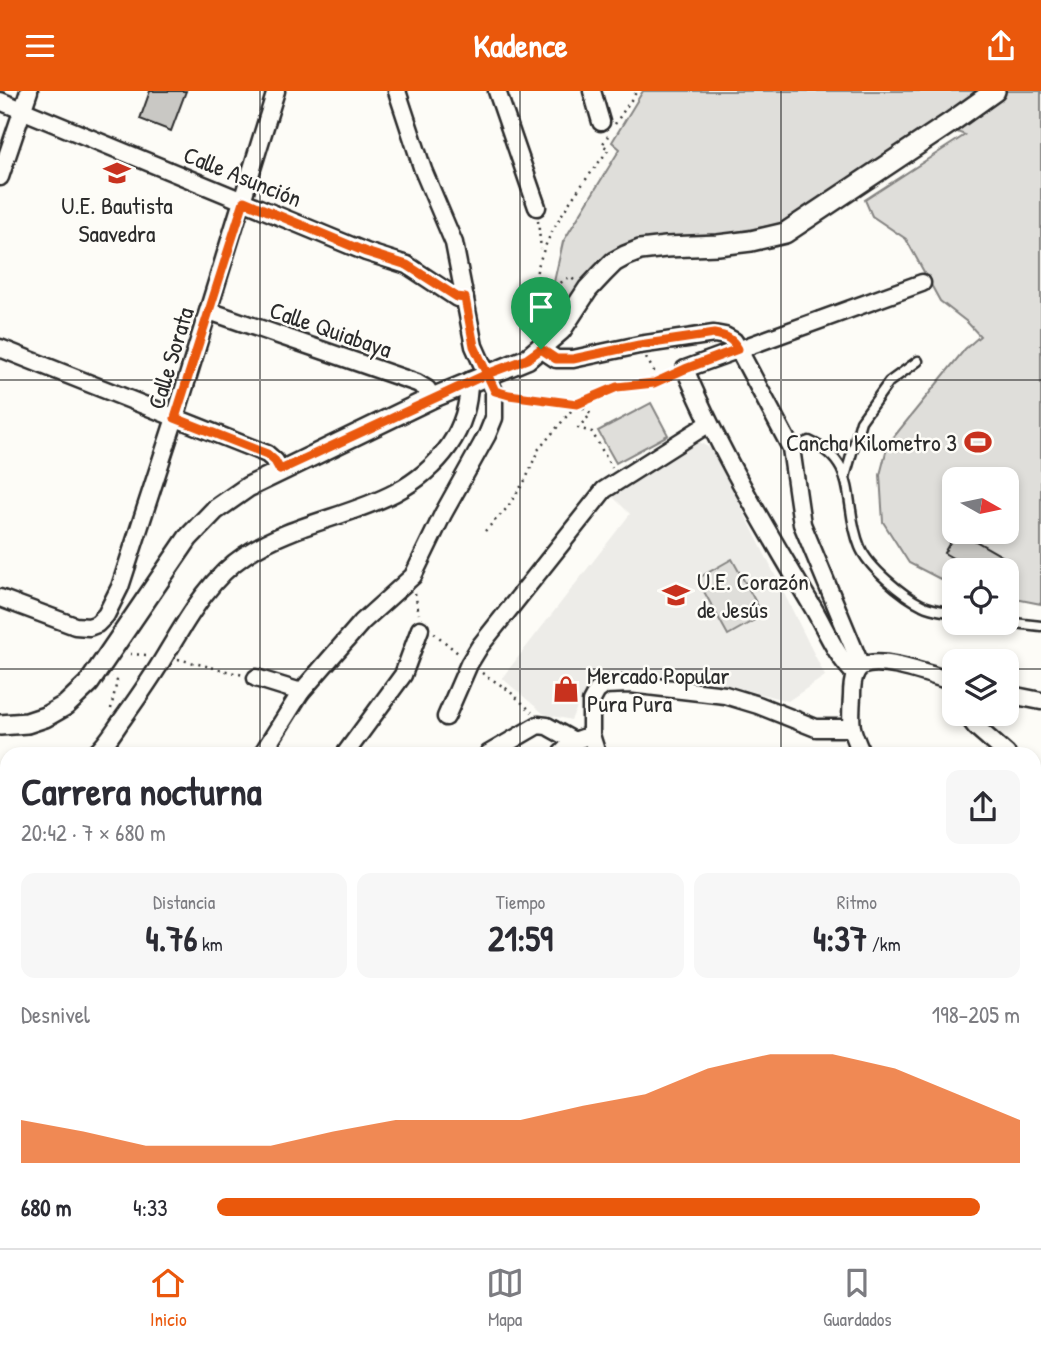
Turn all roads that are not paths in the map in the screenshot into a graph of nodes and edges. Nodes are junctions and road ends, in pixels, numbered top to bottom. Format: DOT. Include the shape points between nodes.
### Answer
graph roads {
  1 [pos="29,91"];
  2 [pos="276,91"];
  3 [pos="397,91"];
  4 [pos="497,91"];
  5 [pos="592,91"];
  6 [pos="995,91"];
  7 [pos="0,101"];
  8 [pos="22,109"];
  9 [pos="601,122"];
  10 [pos="0,177"];
  11 [pos="244,201"];
  12 [pos="537,207"];
  13 [pos="922,283"];
  14 [pos="465,298"];
  15 [pos="209,311"];
  16 [pos="0,348"];
  17 [pos="541,349"];
  18 [pos="738,349"];
  19 [pos="918,361"];
  20 [pos="483,382"];
  21 [pos="432,398"];
  22 [pos="175,418"];
  23 [pos="708,423"];
  24 [pos="790,447"];
  25 [pos="280,470"];
  26 [pos="845,477"];
  27 [pos="0,598"];
  28 [pos="942,610"];
  29 [pos="1019,623"];
  30 [pos="1041,626"];
  31 [pos="420,629"];
  32 [pos="858,670"];
  33 [pos="256,678"];
  34 [pos="942,679"];
  35 [pos="301,692"];
  36 [pos="1019,697"];
  37 [pos="1041,701"];
  38 [pos="446,717"];
  39 [pos="0,725"];
  40 [pos="975,726"];
  41 [pos="850,727"];
  42 [pos="591,734"];
  43 [pos="574,741"];
  44 [pos="100,747"];
  45 [pos="266,747"];
  46 [pos="350,747"];
  47 [pos="500,747"];
  48 [pos="568,747"];
  49 [pos="595,747"];
  50 [pos="859,747"];
  51 [pos="999,747"];
  1 -- 8 [label="street"];
  2 -- 11 [label="street, Calle Sorata"];
  3 -- 14 [label="street" via="454,243"];
  4 -- 12 [label="street"];
  5 -- 9 [label="street"];
  6 -- 17 [label="street" via="785,233 734,243 640,250 614,262"];
  7 -- 8 [label="street, Calle Asunción"];
  8 -- 10 [label="street"];
  8 -- 11 [label="street, Calle Asunción"];
  11 -- 14 [label="street, Calle Asunción" via="407,265"];
  11 -- 15 [label="street, Calle Sorata"];
  13 -- 18 [label="street"];
  14 -- 20 [label="street"];
  15 -- 21 [label="street, Calle Quiabaya" via="417,383"];
  15 -- 22 [label="street, Calle Sorata"];
  16 -- 22 [label="street"];
  17 -- 18 [label="street" via="556,359 573,359 714,334 734,341"];
  17 -- 20 [label="street"];
  18 -- 23 [label="street" via="685,369"];
  18 -- 24 [label="street"];
  19 -- 26 [label="lane" via="889,383 861,421"];
  20 -- 21 [label="street"];
  20 -- 35 [label="street" via="494,418 413,576 362,622"];
  20 -- 44 [label="street" via="436,464 394,495 267,542 226,570 193,608 144,689"];
  21 -- 25 [label="street"];
  22 -- 25 [label="street" via="267,454"];
  22 -- 27 [label="street, Calle Sorata" via="120,587 106,615 89,627 75,626"];
  23 -- 32 [label="street" via="843,663"];
  23 -- 38 [label="street" via="604,490 480,646"];
  24 -- 26 [label="lane" via="809,441 825,448"];
  24 -- 32 [label="street" via="802,524"];
  25 -- 39 [label="street" via="215,510 195,530 89,683 66,705 27,723"];
  26 -- 28 [label="lane" via="860,549 888,583 923,606"];
  29 -- 30 [label="lane"];
  31 -- 46 [label="street" via="403,675"];
  32 -- 34 [label="street" via="874,664 892,665"];
  32 -- 41 [label="street"];
  33 -- 35 [label="street"];
  35 -- 45 [label="street"];
  36 -- 37 [label="street"];
  40 -- 51 [label="street"];
  41 -- 42 [label="street" via="816,728 724,695 630,684 605,685 597,691 591,702"];
  41 -- 50 [label="street"];
  42 -- 43 [label="street"];
  42 -- 49 [label="street"];
  43 -- 47 [label="street" via="538,725"];
  43 -- 48 [label="street"];
}
